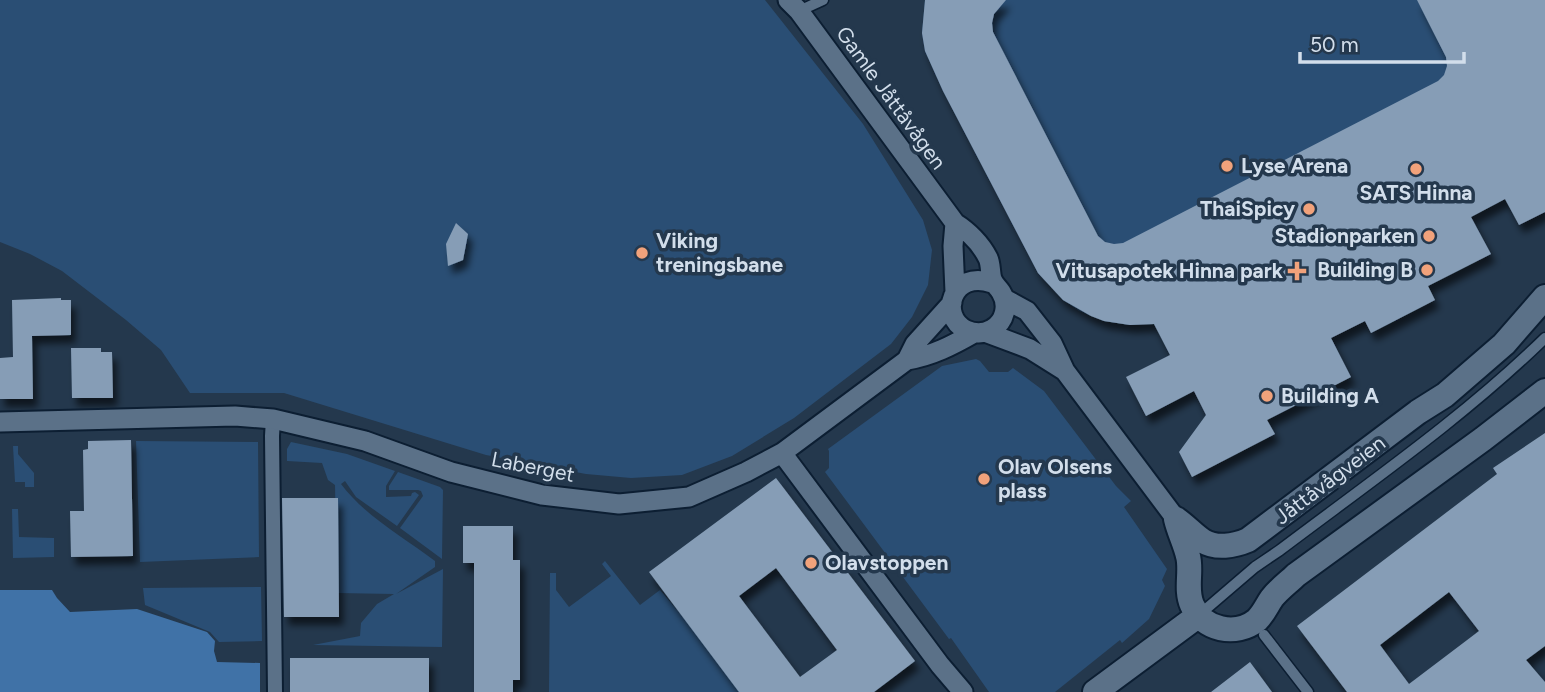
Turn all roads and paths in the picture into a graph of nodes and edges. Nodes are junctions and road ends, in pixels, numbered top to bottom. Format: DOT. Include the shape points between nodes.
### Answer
graph roads {
  1 [pos="823,0"];
  2 [pos="794,6"];
  3 [pos="955,223"];
  4 [pos="992,283"];
  5 [pos="1545,297"];
  6 [pos="953,298"];
  7 [pos="1005,299"];
  8 [pos="980,332"];
  9 [pos="1545,338"];
  10 [pos="907,360"];
  11 [pos="1065,371"];
  12 [pos="1545,391"];
  13 [pos="273,419"];
  14 [pos="0,422"];
  15 [pos="782,453"];
  16 [pos="1176,519"];
  17 [pos="1199,615"];
  18 [pos="1264,635"];
  19 [pos="275,692"];
  20 [pos="963,692"];
  21 [pos="1095,692"];
  22 [pos="1308,692"];
  1 -- 2 [label="lane"];
  2 -- 3 [label="street, Gamle Jåttåvågen"];
  3 -- 4 [label="street, Gamle Jåttåvågen" via="967,230 988,259"];
  3 -- 6 [label="street, Gamle Jåttåvågen"];
  4 -- 6 [label="street" via="971,280"];
  4 -- 7 [label="street, Gamle Jåttåvågen"];
  5 -- 16 [label="street, Jåttåvågveien" via="1504,344 1445,395 1248,540 1223,546 1205,542"];
  6 -- 8 [label="street, Gamle Jåttåvågen" via="959,324"];
  6 -- 10 [label="street, Laberget"];
  7 -- 8 [label="street" via="1002,319 995,328"];
  7 -- 11 [label="street, Gamle Jåttåvågen" via="1027,311"];
  8 -- 10 [label="street, Laberget"];
  8 -- 11 [label="street, Gamle Jåttåvågen" via="1030,349"];
  9 -- 17 [label="lane" via="1461,413 1255,567"];
  10 -- 15 [label="street, Laberget"];
  11 -- 16 [label="street, Gamle Jåttåvågen"];
  12 -- 17 [label="street" via="1296,575 1246,627 1219,628"];
  13 -- 14 [label="street, Laberget"];
  13 -- 15 [label="street, Laberget" via="365,441 496,484 619,504 690,497"];
  13 -- 19 [label="street"];
  15 -- 20 [label="street"];
  16 -- 17 [label="street" via="1188,558 1190,598"];
  17 -- 21 [label="street"];
  18 -- 22 [label="lane"];
}
